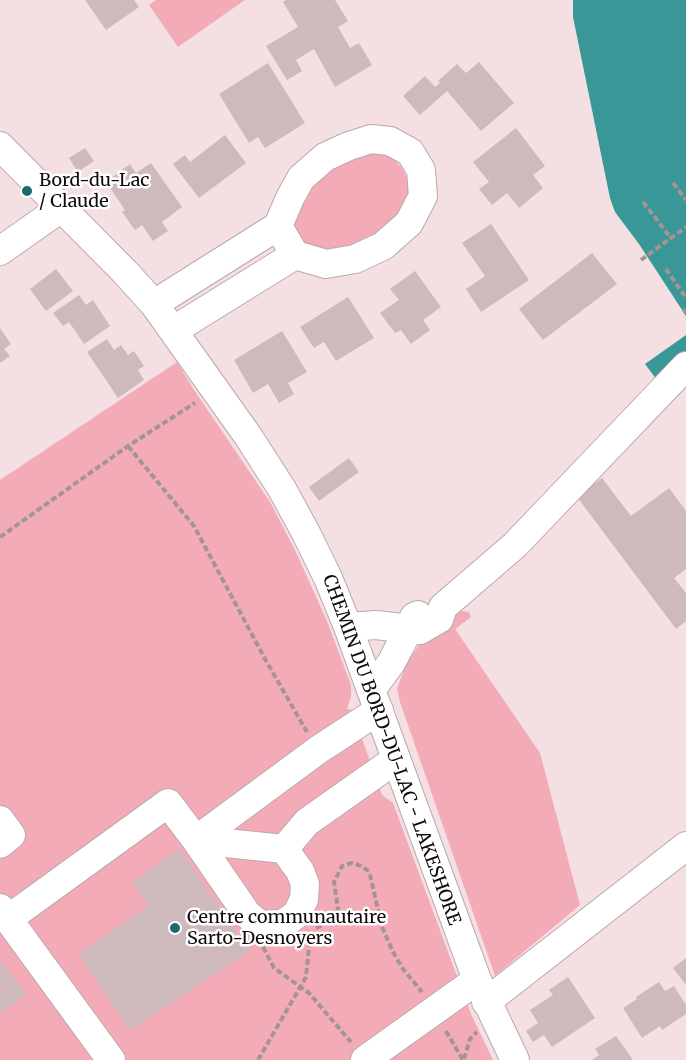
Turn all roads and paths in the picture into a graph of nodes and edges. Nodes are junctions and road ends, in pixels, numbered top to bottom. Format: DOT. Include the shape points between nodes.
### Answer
graph roads {
  1 [pos="0,146"];
  2 [pos="673,183"];
  3 [pos="686,200"];
  4 [pos="643,202"];
  5 [pos="61,208"];
  6 [pos="278,226"];
  7 [pos="686,227"];
  8 [pos="671,238"];
  9 [pos="0,251"];
  10 [pos="295,255"];
  11 [pos="640,261"];
  12 [pos="666,269"];
  13 [pos="686,298"];
  14 [pos="154,304"];
  15 [pos="174,330"];
  16 [pos="686,366"];
  17 [pos="201,399"];
  18 [pos="128,446"];
  19 [pos="0,537"];
  20 [pos="348,627"];
  21 [pos="409,629"];
  22 [pos="375,699"];
  23 [pos="318,750"];
  24 [pos="395,760"];
  25 [pos="0,820"];
  26 [pos="196,840"];
  27 [pos="0,844"];
  28 [pos="686,846"];
  29 [pos="284,849"];
  30 [pos="4,913"];
  31 [pos="247,914"];
  32 [pos="300,987"];
  33 [pos="482,991"];
  34 [pos="437,1009"];
  35 [pos="111,1060"];
  36 [pos="258,1060"];
  37 [pos="366,1060"];
  38 [pos="463,1060"];
  39 [pos="515,1060"];
  1 -- 5 [label="street, CHEMIN DU BORD-DU-LAC - LAKESHORE"];
  2 -- 3 [label="path"];
  4 -- 8 [label="path"];
  5 -- 9 [label="street"];
  5 -- 14 [label="street, CHEMIN DU BORD-DU-LAC - LAKESHORE"];
  6 -- 10 [label="street"];
  6 -- 10 [label="street" via="301,178 324,158 350,146 371,139 390,141 410,152 422,170 423,196 409,223 383,246 355,259 326,264"];
  6 -- 14 [label="street"];
  7 -- 8 [label="path"];
  8 -- 11 [label="path"];
  10 -- 15 [label="street"];
  12 -- 13 [label="path"];
  14 -- 15 [label="street, CHEMIN DU BORD-DU-LAC - LAKESHORE"];
  15 -- 20 [label="street, CHEMIN DU BORD-DU-LAC - LAKESHORE" via="282,489 328,578"];
  16 -- 21 [label="street" via="515,545 443,607 429,607 414,617"];
  17 -- 18 [label="path"];
  18 -- 19 [label="path"];
  18 -- 23 [label="path" via="194,526"];
  20 -- 21 [label="street"];
  20 -- 22 [label="street, CHEMIN DU BORD-DU-LAC - LAKESHORE"];
  21 -- 22 [label="street"];
  22 -- 23 [label="street"];
  22 -- 24 [label="street, CHEMIN DU BORD-DU-LAC - LAKESHORE"];
  23 -- 26 [label="street"];
  24 -- 29 [label="street" via="307,822"];
  24 -- 33 [label="street, CHEMIN DU BORD-DU-LAC - LAKESHORE"];
  25 -- 27 [label="street" via="11,835"];
  26 -- 29 [label="street"];
  26 -- 30 [label="street" via="168,803"];
  26 -- 31 [label="street"];
  28 -- 33 [label="street"];
  29 -- 31 [label="street" via="305,884 297,914 283,924 260,925"];
  30 -- 35 [label="street"];
  31 -- 32 [label="path" via="274,968"];
  32 -- 34 [label="path" via="306,977 310,937 316,928 335,917 338,908 334,882 342,866 352,864 367,870 393,952"];
  32 -- 36 [label="path"];
  32 -- 37 [label="path"];
  33 -- 34 [label="street"];
  33 -- 39 [label="street, CHEMIN DU BORD-DU-LAC - LAKESHORE"];
  34 -- 37 [label="street"];
  34 -- 38 [label="path"];
}
